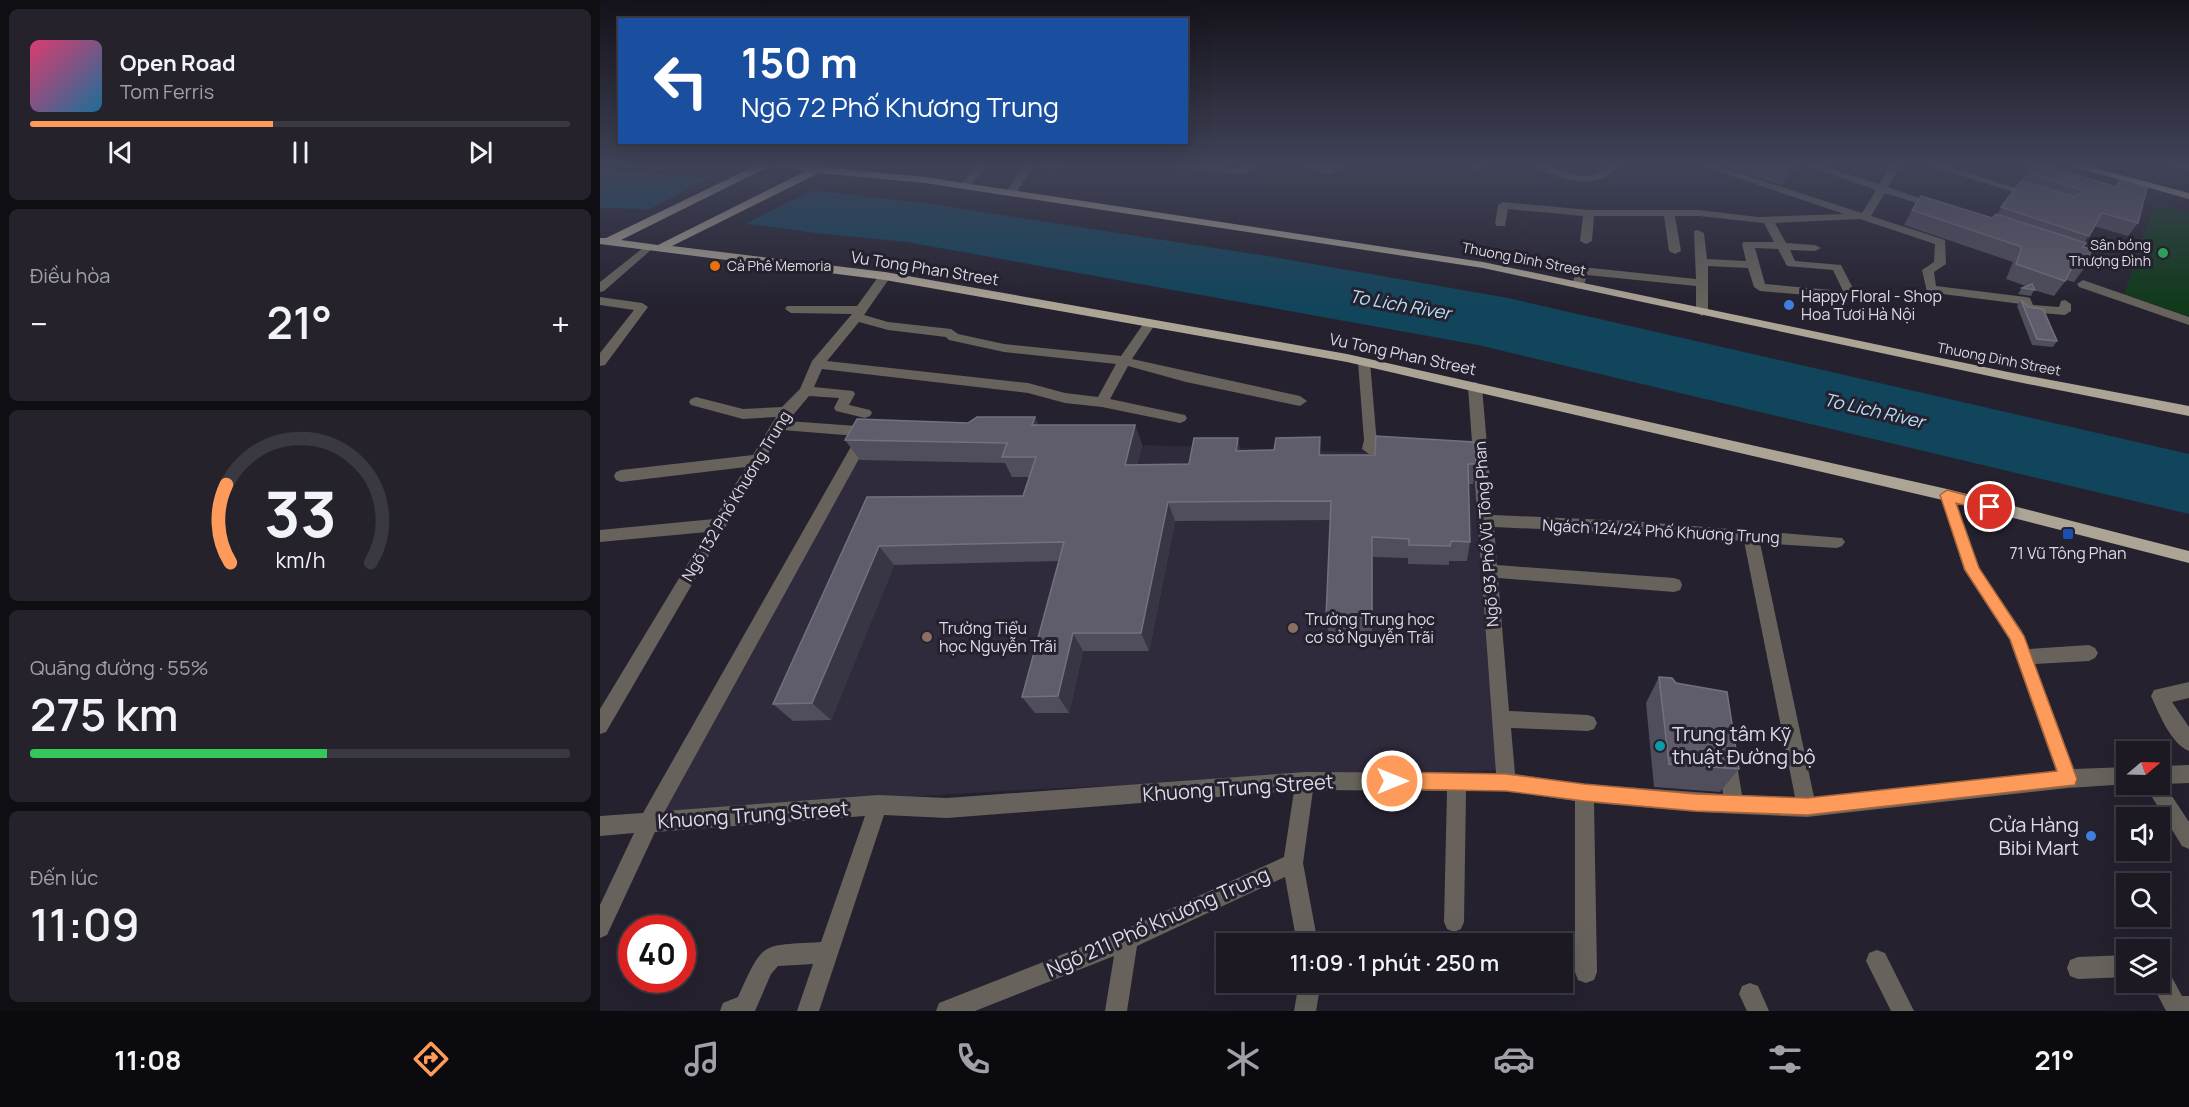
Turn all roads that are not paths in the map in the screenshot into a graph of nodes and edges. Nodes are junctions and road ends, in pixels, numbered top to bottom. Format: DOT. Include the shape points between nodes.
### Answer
graph roads {
  1 [pos="668,212"];
  2 [pos="731,212"];
  3 [pos="1138,212"];
  4 [pos="1502,212"];
  5 [pos="1580,212"];
  6 [pos="1655,212"];
  7 [pos="1669,212"];
  8 [pos="1672,212"];
  9 [pos="1850,212"];
  10 [pos="1868,212"];
  11 [pos="1589,213"];
  12 [pos="1865,217"];
  13 [pos="1768,220"];
  14 [pos="1501,224"];
  15 [pos="1698,233"];
  16 [pos="1586,241"];
  17 [pos="604,242"];
  18 [pos="1782,246"];
  19 [pos="654,247"];
  20 [pos="1815,249"];
  21 [pos="1675,251"];
  22 [pos="1702,262"];
  23 [pos="1753,265"];
  24 [pos="885,276"];
  25 [pos="605,282"];
  26 [pos="1701,283"];
  27 [pos="2083,284"];
  28 [pos="1578,285"];
  29 [pos="600,301"];
  30 [pos="2065,304"];
  31 [pos="791,309"];
  32 [pos="1702,312"];
  33 [pos="858,314"];
  34 [pos="2189,321"];
  35 [pos="1150,323"];
  36 [pos="1124,361"];
  37 [pos="600,362"];
  38 [pos="1364,362"];
  39 [pos="817,364"];
  40 [pos="1475,387"];
  41 [pos="806,391"];
  42 [pos="1300,401"];
  43 [pos="696,402"];
  44 [pos="1102,402"];
  45 [pos="2189,411"];
  46 [pos="786,412"];
  47 [pos="865,413"];
  48 [pos="1180,418"];
  49 [pos="778,425"];
  50 [pos="866,432"];
  51 [pos="887,433"];
  52 [pos="1414,451"];
  53 [pos="757,460"];
  54 [pos="621,476"];
  55 [pos="1947,495"];
  56 [pos="1485,521"];
  57 [pos="718,525"];
  58 [pos="600,536"];
  59 [pos="1751,536"];
  60 [pos="1837,542"];
  61 [pos="2189,557"];
  62 [pos="1489,572"];
  63 [pos="1674,585"];
  64 [pos="2089,653"];
  65 [pos="2024,657"];
  66 [pos="2189,690"];
  67 [pos="1500,719"];
  68 [pos="1588,723"];
  69 [pos="600,726"];
  70 [pos="2189,742"];
  71 [pos="1725,744"];
  72 [pos="2189,774"];
  73 [pos="2170,775"];
  74 [pos="2116,777"];
  75 [pos="2068,779"];
  76 [pos="1457,780"];
  77 [pos="1305,781"];
  78 [pos="1506,782"];
  79 [pos="1584,793"];
  80 [pos="2160,795"];
  81 [pos="1734,804"];
  82 [pos="878,806"];
  83 [pos="1807,807"];
  84 [pos="649,822"];
  85 [pos="600,826"];
  86 [pos="2189,839"];
  87 [pos="1293,863"];
  88 [pos="1454,922"];
  89 [pos="600,928"];
  90 [pos="1306,933"];
  91 [pos="1127,940"];
  92 [pos="828,952"];
  93 [pos="1876,961"];
  94 [pos="2116,966"];
  95 [pos="2078,968"];
  96 [pos="1586,972"];
  97 [pos="1308,993"];
  98 [pos="2168,993"];
  99 [pos="2189,1007"];
  100 [pos="731,1011"];
  101 [pos="808,1011"];
  102 [pos="947,1011"];
  103 [pos="1116,1011"];
  104 [pos="1305,1011"];
  105 [pos="1903,1011"];
  1 -- 17 [label="main road"];
  2 -- 19 [label="main road"];
  3 -- 28 [label="main road, Thuong Dinh Street" via="1460,261"];
  4 -- 14 [label="street"];
  5 -- 11 [label="street"];
  6 -- 11 [label="street"];
  7 -- 21 [label="street"];
  8 -- 13 [label="street"];
  9 -- 12 [label="street"];
  10 -- 12 [label="street"];
  11 -- 16 [label="street"];
  12 -- 13 [label="street"];
  12 -- 30 [label="street" via="1941,242 1940,264 1928,270 1931,289 2026,302 2028,308 2065,311"];
  13 -- 18 [label="street"];
  15 -- 22 [label="street"];
  17 -- 19 [label="main road, Vu Tong Phan Street"];
  18 -- 20 [label="street"];
  18 -- 23 [label="street" via="1748,244"];
  18 -- 23 [label="street" via="1791,264 1838,267 1851,296 1760,287"];
  19 -- 24 [label="main road, Vu Tong Phan Street"];
  19 -- 25 [label="street"];
  22 -- 23 [label="street"];
  22 -- 26 [label="street"];
  24 -- 33 [label="street, Ngõ 132 Phố Khương Trung"];
  24 -- 35 [label="main road, Vu Tong Phan Street"];
  26 -- 28 [label="street" via="1582,271"];
  26 -- 32 [label="street"];
  27 -- 34 [label="street"];
  28 -- 32 [label="main road, Thuong Dinh Street"];
  29 -- 37 [label="street" via="642,307"];
  31 -- 33 [label="street"];
  32 -- 45 [label="main road, Thuong Dinh Street"];
  33 -- 36 [label="street" via="888,326 941,331 1004,348"];
  33 -- 39 [label="street, Ngõ 132 Phố Khương Trung"];
  35 -- 36 [label="street"];
  35 -- 38 [label="main road, Vu Tong Phan Street"];
  36 -- 42 [label="street"];
  36 -- 44 [label="street"];
  38 -- 40 [label="main road, Vu Tong Phan Street"];
  38 -- 52 [label="street" via="1370,449"];
  39 -- 41 [label="street, Ngõ 132 Phố Khương Trung"];
  39 -- 44 [label="street" via="1028,388"];
  40 -- 55 [label="main road, Vu Tong Phan Street"];
  40 -- 56 [label="street, Ngõ 93 Phố Vũ Tông Phan" via="1475,455"];
  41 -- 46 [label="street, Ngõ 132 Phố Khương Trung"];
  41 -- 47 [label="street" via="848,394 841,408"];
  43 -- 46 [label="street" via="743,414"];
  44 -- 48 [label="street"];
  46 -- 49 [label="street, Ngõ 132 Phố Khương Trung"];
  49 -- 50 [label="street"];
  49 -- 53 [label="street, Ngõ 132 Phố Khương Trung"];
  50 -- 51 [label="street"];
  50 -- 84 [label="street"];
  53 -- 54 [label="street"];
  53 -- 57 [label="street, Ngõ 132 Phố Khương Trung"];
  55 -- 61 [label="main road, Vu Tong Phan Street"];
  55 -- 65 [label="street" via="1972,570 2016,636"];
  56 -- 59 [label="street, Ngách 124/24 Phố Khương Trung"];
  56 -- 62 [label="street, Ngõ 93 Phố Vũ Tông Phan"];
  57 -- 58 [label="street"];
  57 -- 69 [label="street, Ngõ 132 Phố Khương Trung"];
  59 -- 60 [label="street, Ngách 124/24 Phố Khương Trung"];
  59 -- 83 [label="street"];
  62 -- 63 [label="street"];
  62 -- 67 [label="street, Ngõ 93 Phố Vũ Tông Phan"];
  64 -- 65 [label="street"];
  65 -- 75 [label="street"];
  66 -- 70 [label="street" via="2160,696"];
  67 -- 68 [label="street"];
  67 -- 78 [label="street, Ngõ 93 Phố Vũ Tông Phan"];
  71 -- 81 [label="street"];
  72 -- 73 [label="street"];
  74 -- 75 [label="street, Khuong Trung Street"];
  75 -- 83 [label="street, Khuong Trung Street"];
  76 -- 77 [label="street, Khuong Trung Street"];
  76 -- 78 [label="street, Khuong Trung Street"];
  76 -- 88 [label="street"];
  77 -- 82 [label="street, Khuong Trung Street" via="946,808"];
  77 -- 87 [label="street"];
  78 -- 79 [label="street, Khuong Trung Street"];
  79 -- 81 [label="street, Khuong Trung Street"];
  79 -- 96 [label="street"];
  80 -- 86 [label="street"];
  81 -- 83 [label="street, Khuong Trung Street"];
  82 -- 84 [label="street, Khuong Trung Street"];
  82 -- 92 [label="street"];
  84 -- 85 [label="street, Khuong Trung Street"];
  84 -- 89 [label="street"];
  87 -- 90 [label="street"];
  87 -- 91 [label="street, Ngõ 211 Phố Khương Trung"];
  91 -- 102 [label="street, Ngõ 211 Phố Khương Trung"];
  91 -- 103 [label="street"];
  92 -- 100 [label="street" via="773,956 763,966 746,1005"];
  92 -- 101 [label="street"];
  93 -- 105 [label="street"];
  94 -- 95 [label="street"];
  97 -- 104 [label="street"];
  98 -- 99 [label="street" via="2176,1007"];
}
